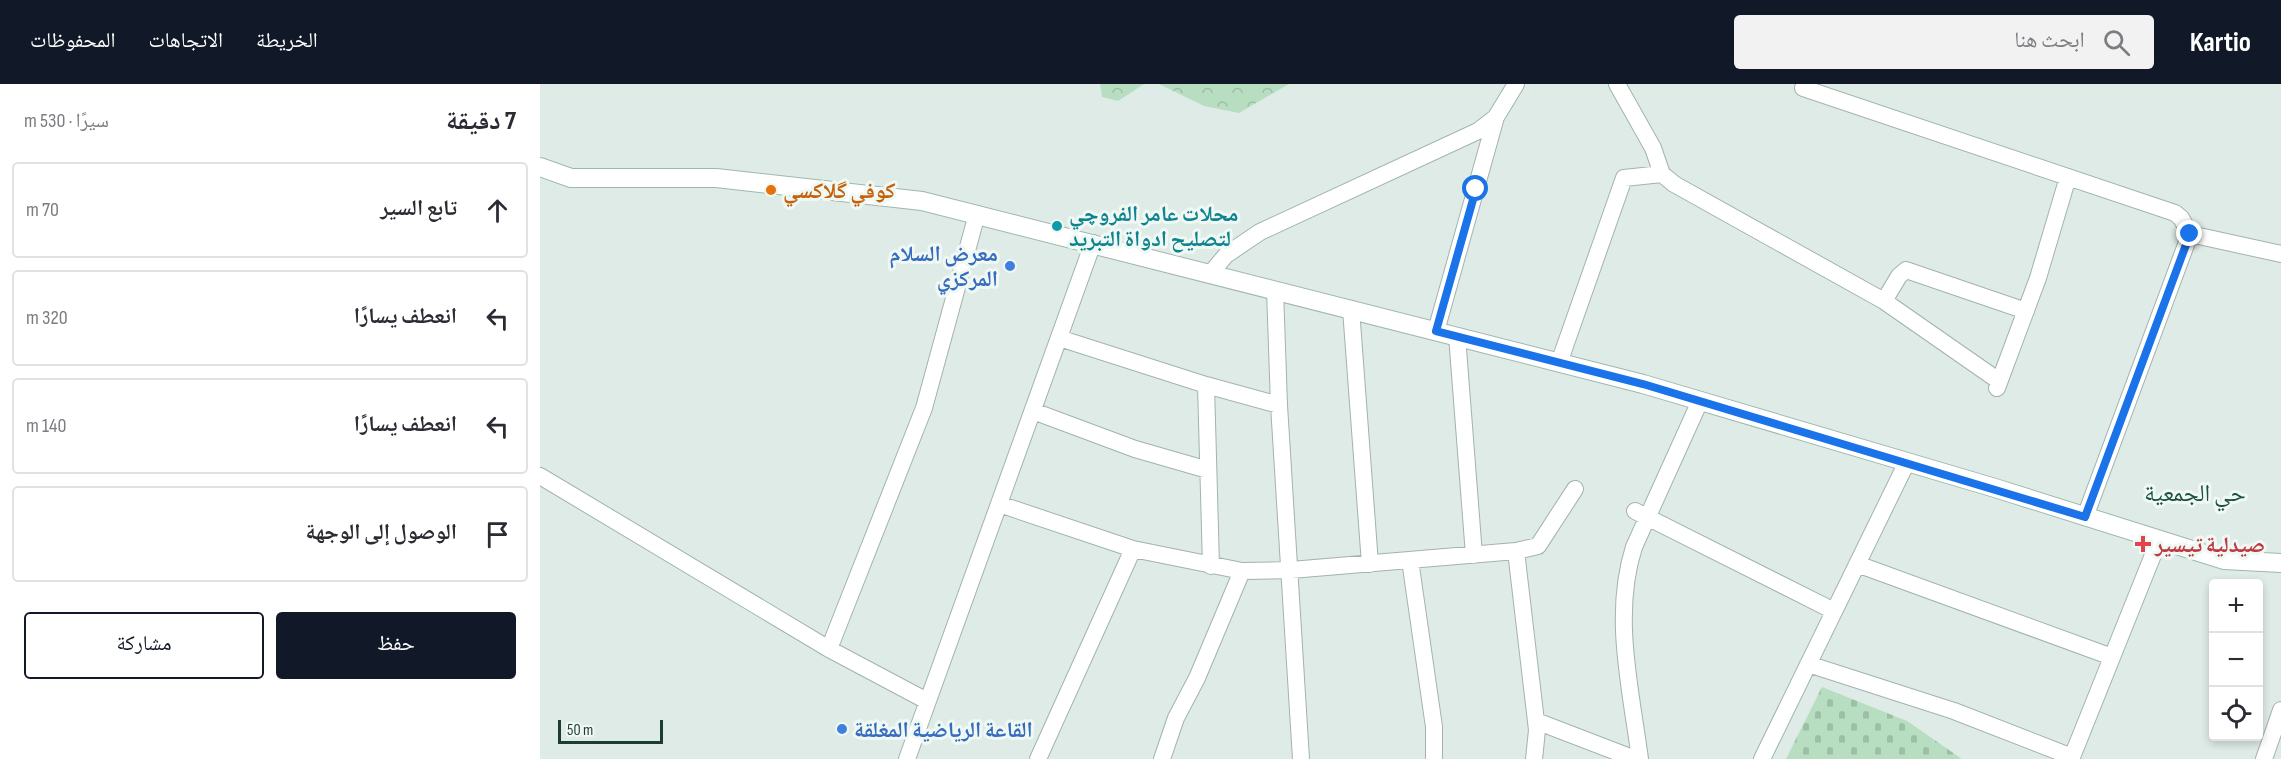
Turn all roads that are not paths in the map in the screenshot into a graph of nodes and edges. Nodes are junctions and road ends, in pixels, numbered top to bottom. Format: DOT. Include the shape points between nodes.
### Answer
graph roads {
  1 [pos="1516,84"];
  2 [pos="1617,84"];
  3 [pos="1803,88"];
  4 [pos="1496,117"];
  5 [pos="540,167"];
  6 [pos="1662,174"];
  7 [pos="2068,177"];
  8 [pos="977,214"];
  9 [pos="2190,234"];
  10 [pos="1093,243"];
  11 [pos="2281,254"];
  12 [pos="1211,273"];
  13 [pos="1275,290"];
  14 [pos="1884,301"];
  15 [pos="1351,309"];
  16 [pos="2026,311"];
  17 [pos="1436,331"];
  18 [pos="1457,336"];
  19 [pos="1059,338"];
  20 [pos="1559,363"];
  21 [pos="1206,385"];
  22 [pos="1700,401"];
  23 [pos="1279,405"];
  24 [pos="1033,411"];
  25 [pos="1907,462"];
  26 [pos="1208,470"];
  27 [pos="540,476"];
  28 [pos="1575,489"];
  29 [pos="999,504"];
  30 [pos="1641,515"];
  31 [pos="2085,517"];
  32 [pos="2159,540"];
  33 [pos="1133,549"];
  34 [pos="1516,551"];
  35 [pos="1474,555"];
  36 [pos="1410,560"];
  37 [pos="2281,563"];
  38 [pos="1370,564"];
  39 [pos="1857,564"];
  40 [pos="1211,566"];
  41 [pos="1291,570"];
  42 [pos="1242,571"];
  43 [pos="1834,611"];
  44 [pos="829,649"];
  45 [pos="2112,657"];
  46 [pos="1808,664"];
  47 [pos="927,701"];
  48 [pos="2281,710"];
  49 [pos="1536,721"];
  50 [pos="907,759"];
  51 [pos="1038,759"];
  52 [pos="1162,759"];
  53 [pos="1301,759"];
  54 [pos="1434,759"];
  55 [pos="1534,759"];
  56 [pos="1635,759"];
  57 [pos="1640,759"];
  58 [pos="1762,759"];
  59 [pos="2264,759"];
  1 -- 4 [label="street"];
  2 -- 6 [label="street" via="1653,148"];
  3 -- 7 [label="street"];
  4 -- 12 [label="street" via="1478,131 1260,232 1226,255"];
  4 -- 17 [label="street"];
  5 -- 8 [label="street" via="572,178 716,178 865,194 922,201"];
  6 -- 14 [label="street"];
  6 -- 20 [label="street" via="1624,178"];
  7 -- 9 [label="street" via="2175,213"];
  7 -- 16 [label="street"];
  8 -- 10 [label="street"];
  8 -- 44 [label="street" via="924,408"];
  9 -- 11 [label="street"];
  9 -- 31 [label="street"];
  10 -- 12 [label="street"];
  10 -- 19 [label="street"];
  12 -- 13 [label="street"];
  13 -- 15 [label="street"];
  13 -- 23 [label="street"];
  14 -- 16 [label="street" via="1906,270"];
  14 -- 16 [label="street" via="1998,385"];
  15 -- 17 [label="street"];
  15 -- 38 [label="street"];
  17 -- 18 [label="street"];
  18 -- 20 [label="street"];
  18 -- 35 [label="street"];
  19 -- 21 [label="street"];
  19 -- 24 [label="street"];
  20 -- 22 [label="street"];
  21 -- 23 [label="street"];
  21 -- 26 [label="street"];
  22 -- 25 [label="street"];
  22 -- 30 [label="street"];
  23 -- 41 [label="street"];
  24 -- 26 [label="street" via="1135,449"];
  24 -- 29 [label="street"];
  25 -- 31 [label="street"];
  25 -- 39 [label="street"];
  26 -- 40 [label="street"];
  27 -- 44 [label="street"];
  28 -- 34 [label="street" via="1538,546"];
  29 -- 33 [label="street"];
  29 -- 47 [label="street"];
  30 -- 43 [label="street"];
  30 -- 57 [label="street" via="1626,570 1623,630"];
  31 -- 32 [label="street"];
  32 -- 37 [label="street" via="2224,560"];
  32 -- 45 [label="street"];
  33 -- 40 [label="street"];
  33 -- 51 [label="street"];
  34 -- 35 [label="street"];
  34 -- 49 [label="street"];
  35 -- 36 [label="street"];
  36 -- 38 [label="street"];
  36 -- 54 [label="street" via="1434,727"];
  38 -- 41 [label="street"];
  39 -- 43 [label="street"];
  39 -- 45 [label="street"];
  40 -- 42 [label="street"];
  41 -- 42 [label="street"];
  41 -- 53 [label="street"];
  42 -- 52 [label="street" via="1176,718"];
  43 -- 46 [label="street"];
  44 -- 47 [label="street"];
  45 -- 46 [label="street" via="2072,757 1954,711"];
  46 -- 58 [label="street"];
  47 -- 50 [label="street"];
  48 -- 59 [label="street"];
  49 -- 55 [label="street"];
  49 -- 56 [label="street"];
}
